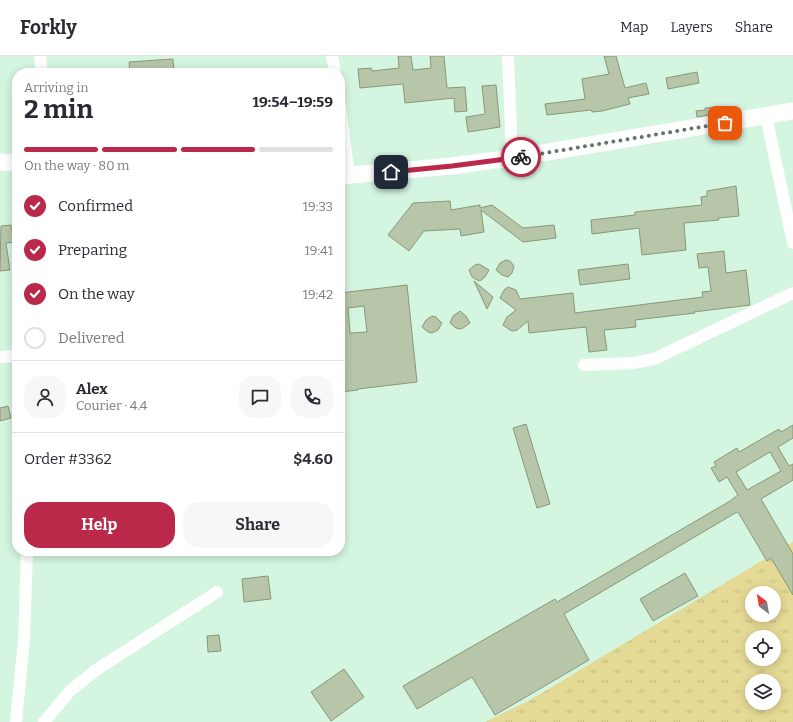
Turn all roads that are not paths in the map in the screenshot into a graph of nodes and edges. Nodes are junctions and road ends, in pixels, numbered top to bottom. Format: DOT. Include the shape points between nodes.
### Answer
graph roads {
  1 [pos="40,56"];
  2 [pos="332,56"];
  3 [pos="508,56"];
  4 [pos="41,68"];
  5 [pos="334,68"];
  6 [pos="793,111"];
  7 [pos="766,116"];
  8 [pos="512,158"];
  9 [pos="0,162"];
  10 [pos="12,163"];
  11 [pos="345,178"];
  12 [pos="793,243"];
  13 [pos="793,292"];
  14 [pos="12,356"];
  15 [pos="0,357"];
  16 [pos="584,365"];
  17 [pos="27,556"];
  18 [pos="217,592"];
  19 [pos="16,722"];
  20 [pos="44,722"];
  1 -- 4 [label="street"];
  2 -- 5 [label="street"];
  3 -- 8 [label="street"];
  6 -- 7 [label="street"];
  7 -- 8 [label="street"];
  7 -- 12 [label="street"];
  8 -- 11 [label="street"];
  9 -- 10 [label="street"];
  13 -- 16 [label="street" via="654,359 634,363"];
  14 -- 15 [label="street"];
  17 -- 19 [label="street" via="24,640"];
  18 -- 20 [label="street" via="96,670 70,691"];
}
